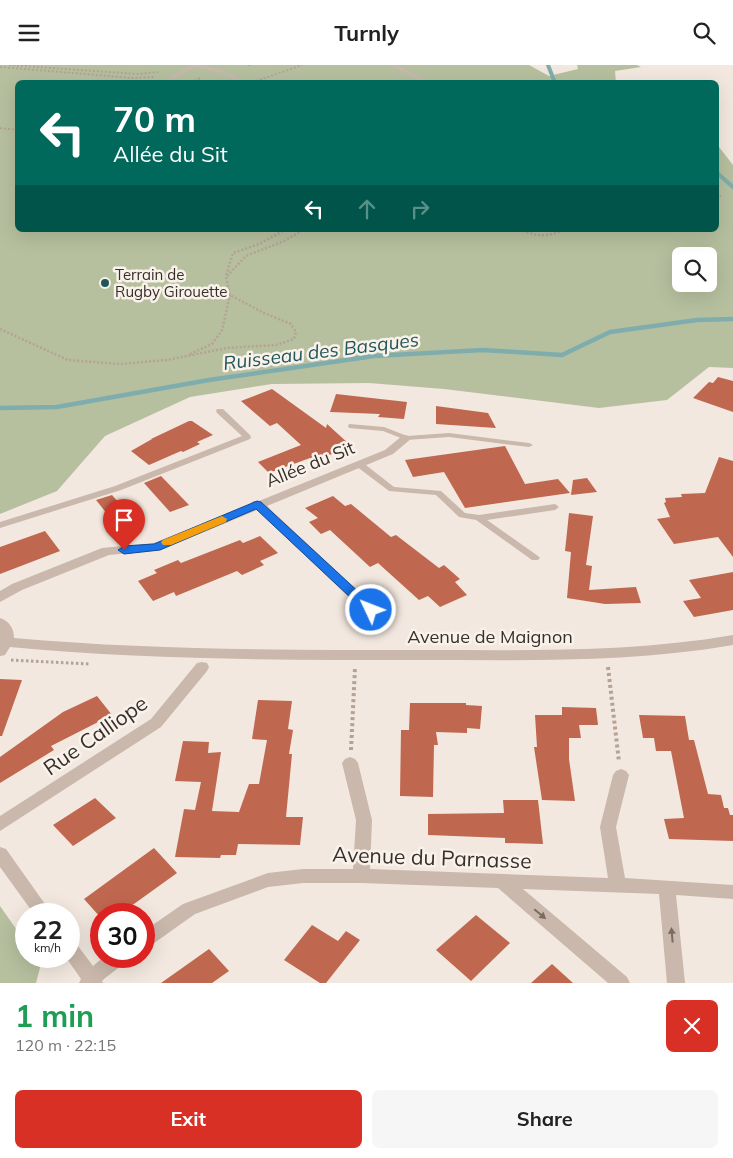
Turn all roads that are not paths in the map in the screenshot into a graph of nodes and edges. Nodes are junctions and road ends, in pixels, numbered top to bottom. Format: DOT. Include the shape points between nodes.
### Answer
graph roads {
  1 [pos="192,65"];
  2 [pos="196,65"];
  3 [pos="392,65"];
  4 [pos="168,80"];
  5 [pos="240,80"];
  6 [pos="423,80"];
  7 [pos="220,411"];
  8 [pos="352,425"];
  9 [pos="406,438"];
  10 [pos="528,445"];
  11 [pos="359,464"];
  12 [pos="257,504"];
  13 [pos="555,507"];
  14 [pos="479,518"];
  15 [pos="0,525"];
  16 [pos="535,558"];
  17 [pos="0,597"];
  18 [pos="383,622"];
  19 [pos="0,623"];
  20 [pos="733,640"];
  21 [pos="3,647"];
  22 [pos="202,667"];
  23 [pos="350,763"];
  24 [pos="621,775"];
  25 [pos="0,824"];
  26 [pos="0,854"];
  27 [pos="361,876"];
  28 [pos="503,882"];
  29 [pos="618,885"];
  30 [pos="667,887"];
  31 [pos="733,892"];
  32 [pos="36,903"];
  33 [pos="155,933"];
  34 [pos="80,965"];
  35 [pos="103,968"];
  36 [pos="91,982"];
  37 [pos="621,983"];
  38 [pos="676,983"];
  1 -- 2 [label="lane"];
  2 -- 4 [label="lane"];
  2 -- 5 [label="lane" via="227,73"];
  3 -- 6 [label="lane"];
  7 -- 15 [label="lane" via="247,437 118,488"];
  8 -- 9 [label="lane" via="384,429"];
  9 -- 10 [label="lane" via="449,435"];
  9 -- 11 [label="street, Allée du Sit" via="389,452"];
  11 -- 12 [label="street, Allée du Sit"];
  11 -- 14 [label="lane" via="392,489 438,493 462,515"];
  12 -- 17 [label="street, Allée du Sit" via="156,547 108,551 84,559"];
  12 -- 18 [label="street"];
  13 -- 14 [label="lane"];
  14 -- 16 [label="lane"];
  19 -- 21 [label="street" via="8,634"];
  20 -- 21 [label="street, Avenue de Maignon" via="626,653 550,655 204,653"];
  22 -- 25 [label="street, Rue Calliope" via="156,723"];
  23 -- 27 [label="street" via="364,820"];
  24 -- 29 [label="street" via="608,827"];
  26 -- 32 [label="street"];
  27 -- 28 [label="street, Avenue du Parnasse"];
  27 -- 33 [label="street, Avenue du Parnasse" via="302,876 268,880 189,909"];
  28 -- 29 [label="street, Avenue du Parnasse"];
  28 -- 37 [label="street, one-way"];
  29 -- 30 [label="street, Avenue du Parnasse"];
  30 -- 31 [label="street, Avenue du Parnasse"];
  38 -- 30 [label="street, one-way"];
  34 -- 36 [label="street"];
  35 -- 36 [label="street"];
}
